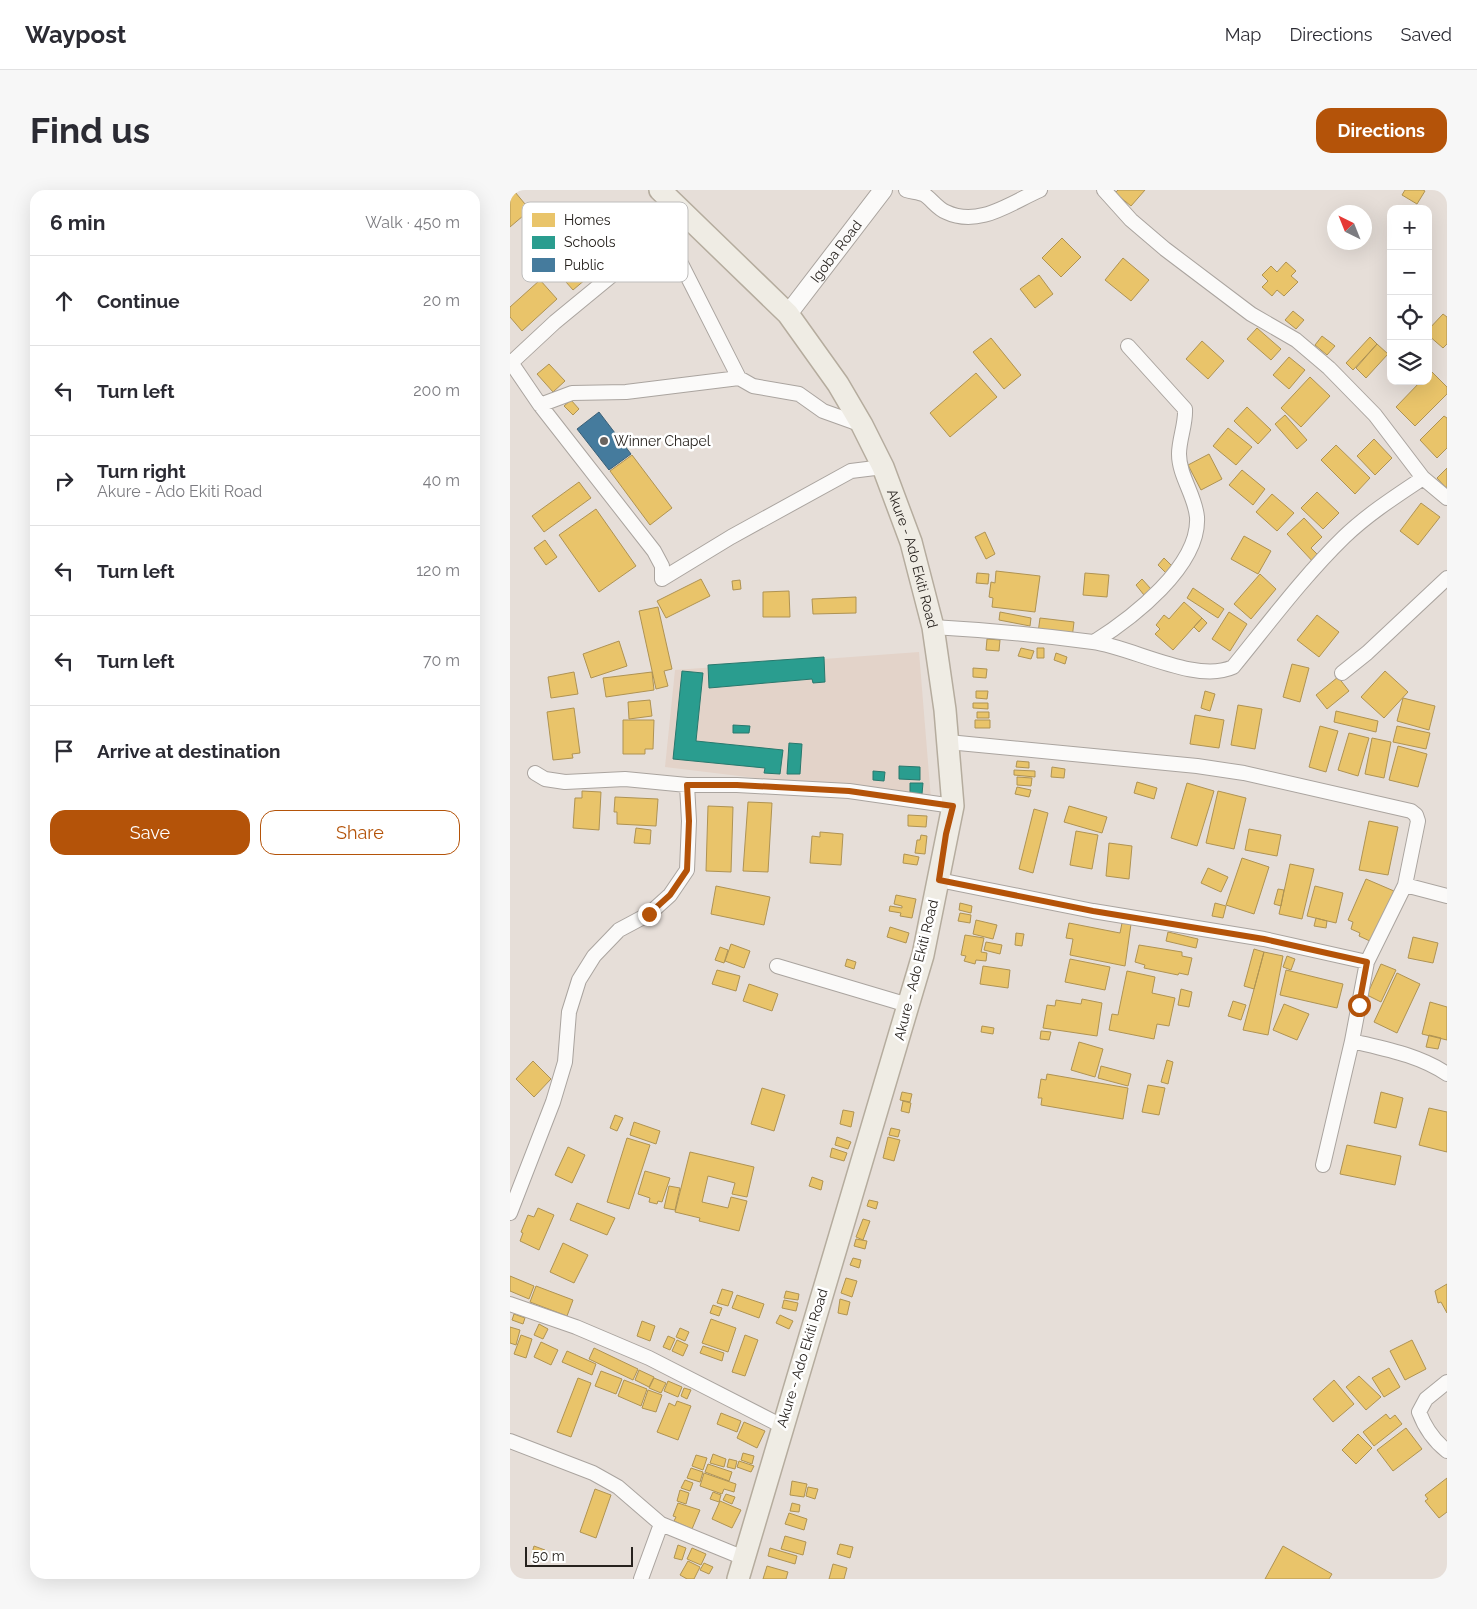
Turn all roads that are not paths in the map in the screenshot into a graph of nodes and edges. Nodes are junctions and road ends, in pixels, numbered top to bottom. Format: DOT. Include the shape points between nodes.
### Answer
graph roads {
  1 [pos="660,190"];
  2 [pos="883,190"];
  3 [pos="906,190"];
  4 [pos="1040,190"];
  5 [pos="1104,190"];
  6 [pos="672,202"];
  7 [pos="688,217"];
  8 [pos="688,277"];
  9 [pos="604,282"];
  10 [pos="788,314"];
  11 [pos="1128,346"];
  12 [pos="511,361"];
  13 [pos="739,378"];
  14 [pos="540,405"];
  15 [pos="862,425"];
  16 [pos="883,466"];
  17 [pos="1424,478"];
  18 [pos="1447,498"];
  19 [pos="1447,578"];
  20 [pos="933,627"];
  21 [pos="1094,642"];
  22 [pos="1342,673"];
  23 [pos="948,742"];
  24 [pos="535,773"];
  25 [pos="687,785"];
  26 [pos="953,806"];
  27 [pos="939,880"];
  28 [pos="1405,885"];
  29 [pos="1447,896"];
  30 [pos="1367,962"];
  31 [pos="777,966"];
  32 [pos="908,1005"];
  33 [pos="1352,1041"];
  34 [pos="1447,1074"];
  35 [pos="1323,1165"];
  36 [pos="510,1213"];
  37 [pos="510,1304"];
  38 [pos="1447,1382"];
  39 [pos="782,1426"];
  40 [pos="510,1440"];
  41 [pos="1447,1451"];
  42 [pos="661,1524"];
  43 [pos="744,1558"];
  44 [pos="641,1579"];
  45 [pos="738,1579"];
  1 -- 6 [label="main road, Akure - Ado Ekiti Road"];
  2 -- 10 [label="street, Igoba Road"];
  3 -- 4 [label="street" via="924,195 945,212 967,217 1008,207"];
  5 -- 17 [label="street" via="1131,220 1165,249 1251,314 1296,340 1329,368 1375,415"];
  7 -- 10 [label="main road, Akure - Ado Ekiti Road"];
  8 -- 13 [label="street"];
  9 -- 12 [label="street"];
  10 -- 15 [label="main road, Akure - Ado Ekiti Road" via="838,384"];
  11 -- 21 [label="street" via="1185,408 1179,453 1181,472 1197,515 1196,534 1178,572 1118,626"];
  12 -- 14 [label="street"];
  13 -- 14 [label="street" via="626,392 572,393"];
  13 -- 15 [label="street" via="753,386 799,394 823,411"];
  14 -- 16 [label="street" via="654,551 662,566 662,579 851,471"];
  15 -- 16 [label="main road, Akure - Ado Ekiti Road"];
  16 -- 20 [label="main road, Akure - Ado Ekiti Road" via="912,542"];
  17 -- 18 [label="street"];
  17 -- 21 [label="street" via="1379,507 1344,536 1290,594 1233,668 1224,672 1185,668"];
  19 -- 22 [label="street"];
  20 -- 21 [label="street"];
  20 -- 23 [label="main road, Akure - Ado Ekiti Road"];
  23 -- 26 [label="main road, Akure - Ado Ekiti Road"];
  23 -- 28 [label="street" via="1244,773 1411,811 1418,821"];
  24 -- 25 [label="street" via="545,779 565,782 625,779"];
  25 -- 26 [label="street" via="849,791"];
  25 -- 36 [label="street" via="687,870 670,895 649,914 619,930 594,956 579,980 569,1012 565,1062"];
  26 -- 27 [label="main road, Akure - Ado Ekiti Road"];
  27 -- 30 [label="street" via="1093,911 1264,939"];
  27 -- 32 [label="main road, Akure - Ado Ekiti Road"];
  28 -- 29 [label="street"];
  28 -- 30 [label="street"];
  30 -- 33 [label="street"];
  31 -- 32 [label="street"];
  32 -- 39 [label="main road, Akure - Ado Ekiti Road"];
  33 -- 34 [label="street" via="1410,1056"];
  33 -- 35 [label="street"];
  37 -- 39 [label="street" via="649,1358"];
  38 -- 41 [label="street" via="1426,1399 1419,1412 1425,1428"];
  39 -- 43 [label="main road, Akure - Ado Ekiti Road"];
  40 -- 42 [label="street" via="593,1473 618,1487"];
  42 -- 43 [label="street"];
  42 -- 44 [label="street"];
  43 -- 45 [label="main road, Akure - Ado Ekiti Road"];
}
